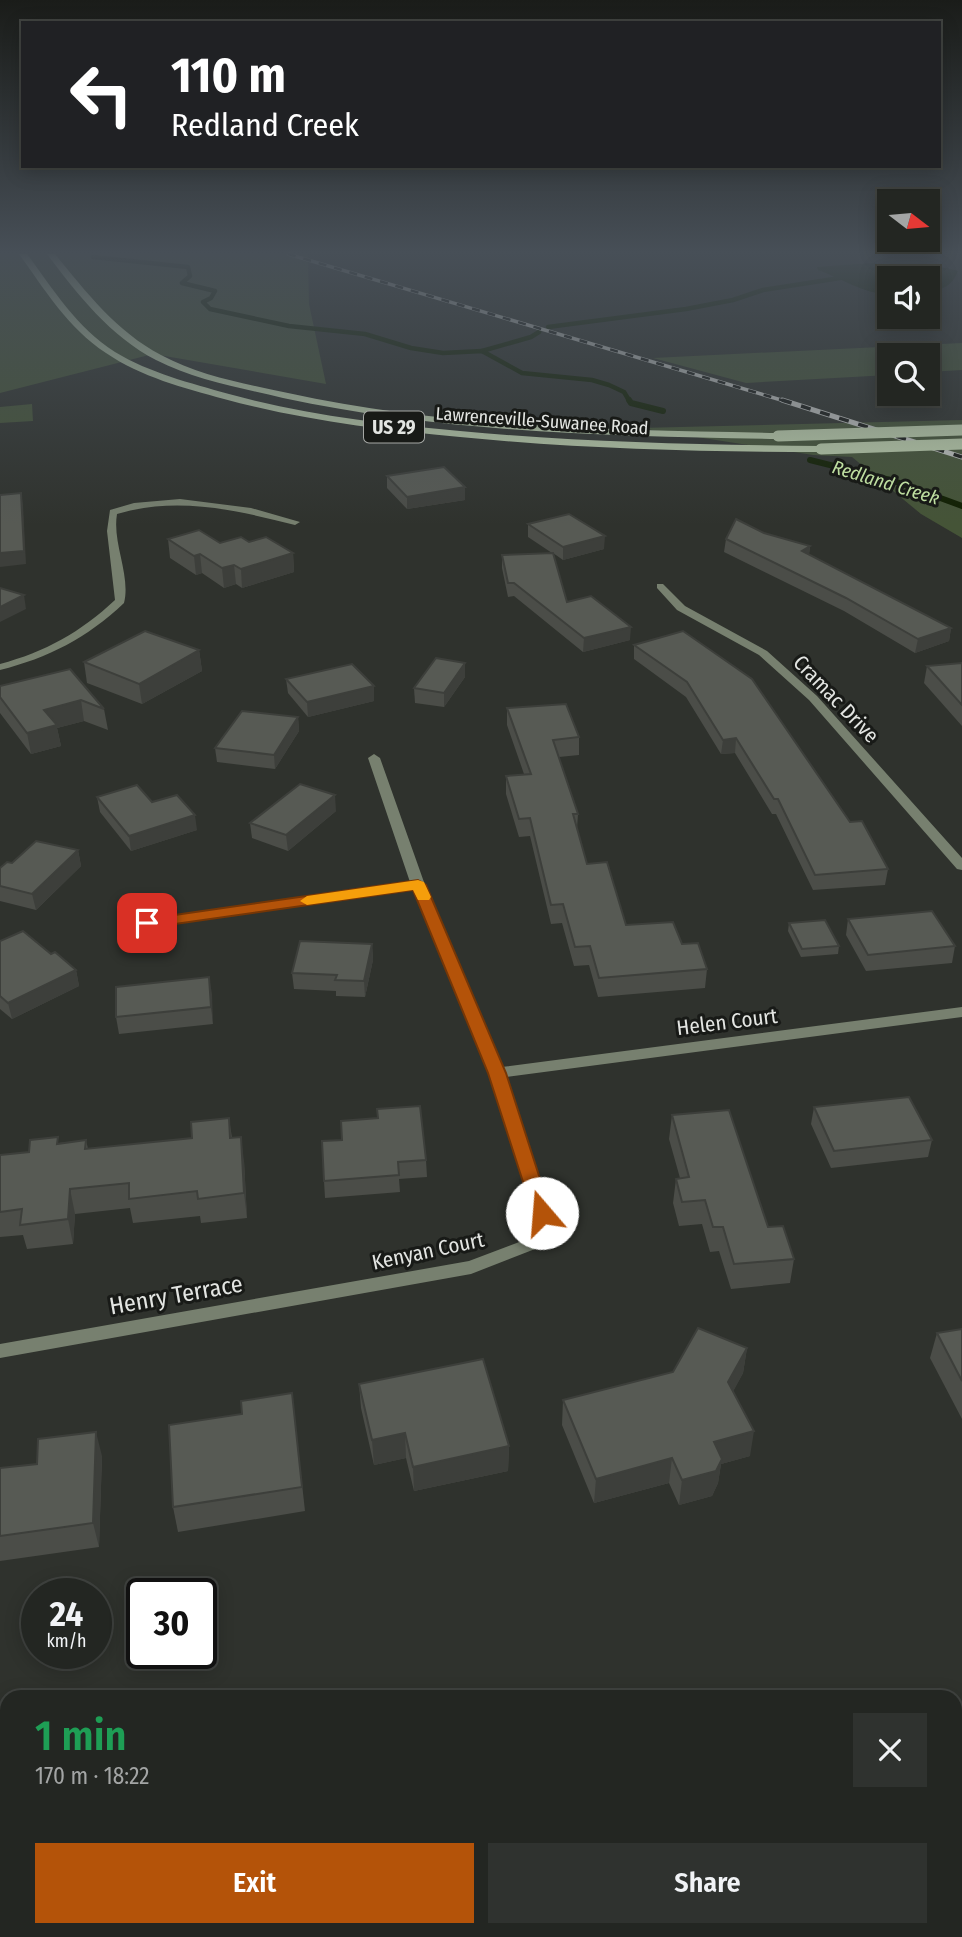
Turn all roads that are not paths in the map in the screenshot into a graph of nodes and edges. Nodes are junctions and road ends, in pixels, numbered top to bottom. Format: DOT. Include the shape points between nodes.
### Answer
graph roads {
  1 [pos="99,344"];
  2 [pos="138,344"];
  3 [pos="962,430"];
  4 [pos="962,444"];
  5 [pos="295,522"];
  6 [pos="660,586"];
  7 [pos="0,667"];
  8 [pos="374,758"];
  9 [pos="962,866"];
  10 [pos="418,885"];
  11 [pos="147,923"];
  12 [pos="962,1012"];
  13 [pos="497,1073"];
  14 [pos="361,1287"];
  15 [pos="0,1351"];
  1 -- 4 [label="main road, Lawrenceville-Suwanee Road / US 29, bridge" via="160,376 247,402 326,418 472,436 665,447 821,449"];
  2 -- 3 [label="main road, Lawrenceville-Suwanee Road / US 29, bridge" via="149,353 238,385 349,408 495,424 645,434 778,436"];
  5 -- 7 [label="street" via="194,503 133,504 113,512 110,522 122,582 120,601 74,640"];
  6 -- 9 [label="street, Cramac Drive" via="681,608 762,653 813,698"];
  8 -- 10 [label="street, Kenyan Court"];
  10 -- 11 [label="street"];
  10 -- 13 [label="street, Kenyan Court"];
  12 -- 13 [label="street, Helen Court"];
  13 -- 14 [label="street, Kenyan Court" via="542,1213 529,1245 471,1267"];
  14 -- 15 [label="street, Henry Terrace"];
}
